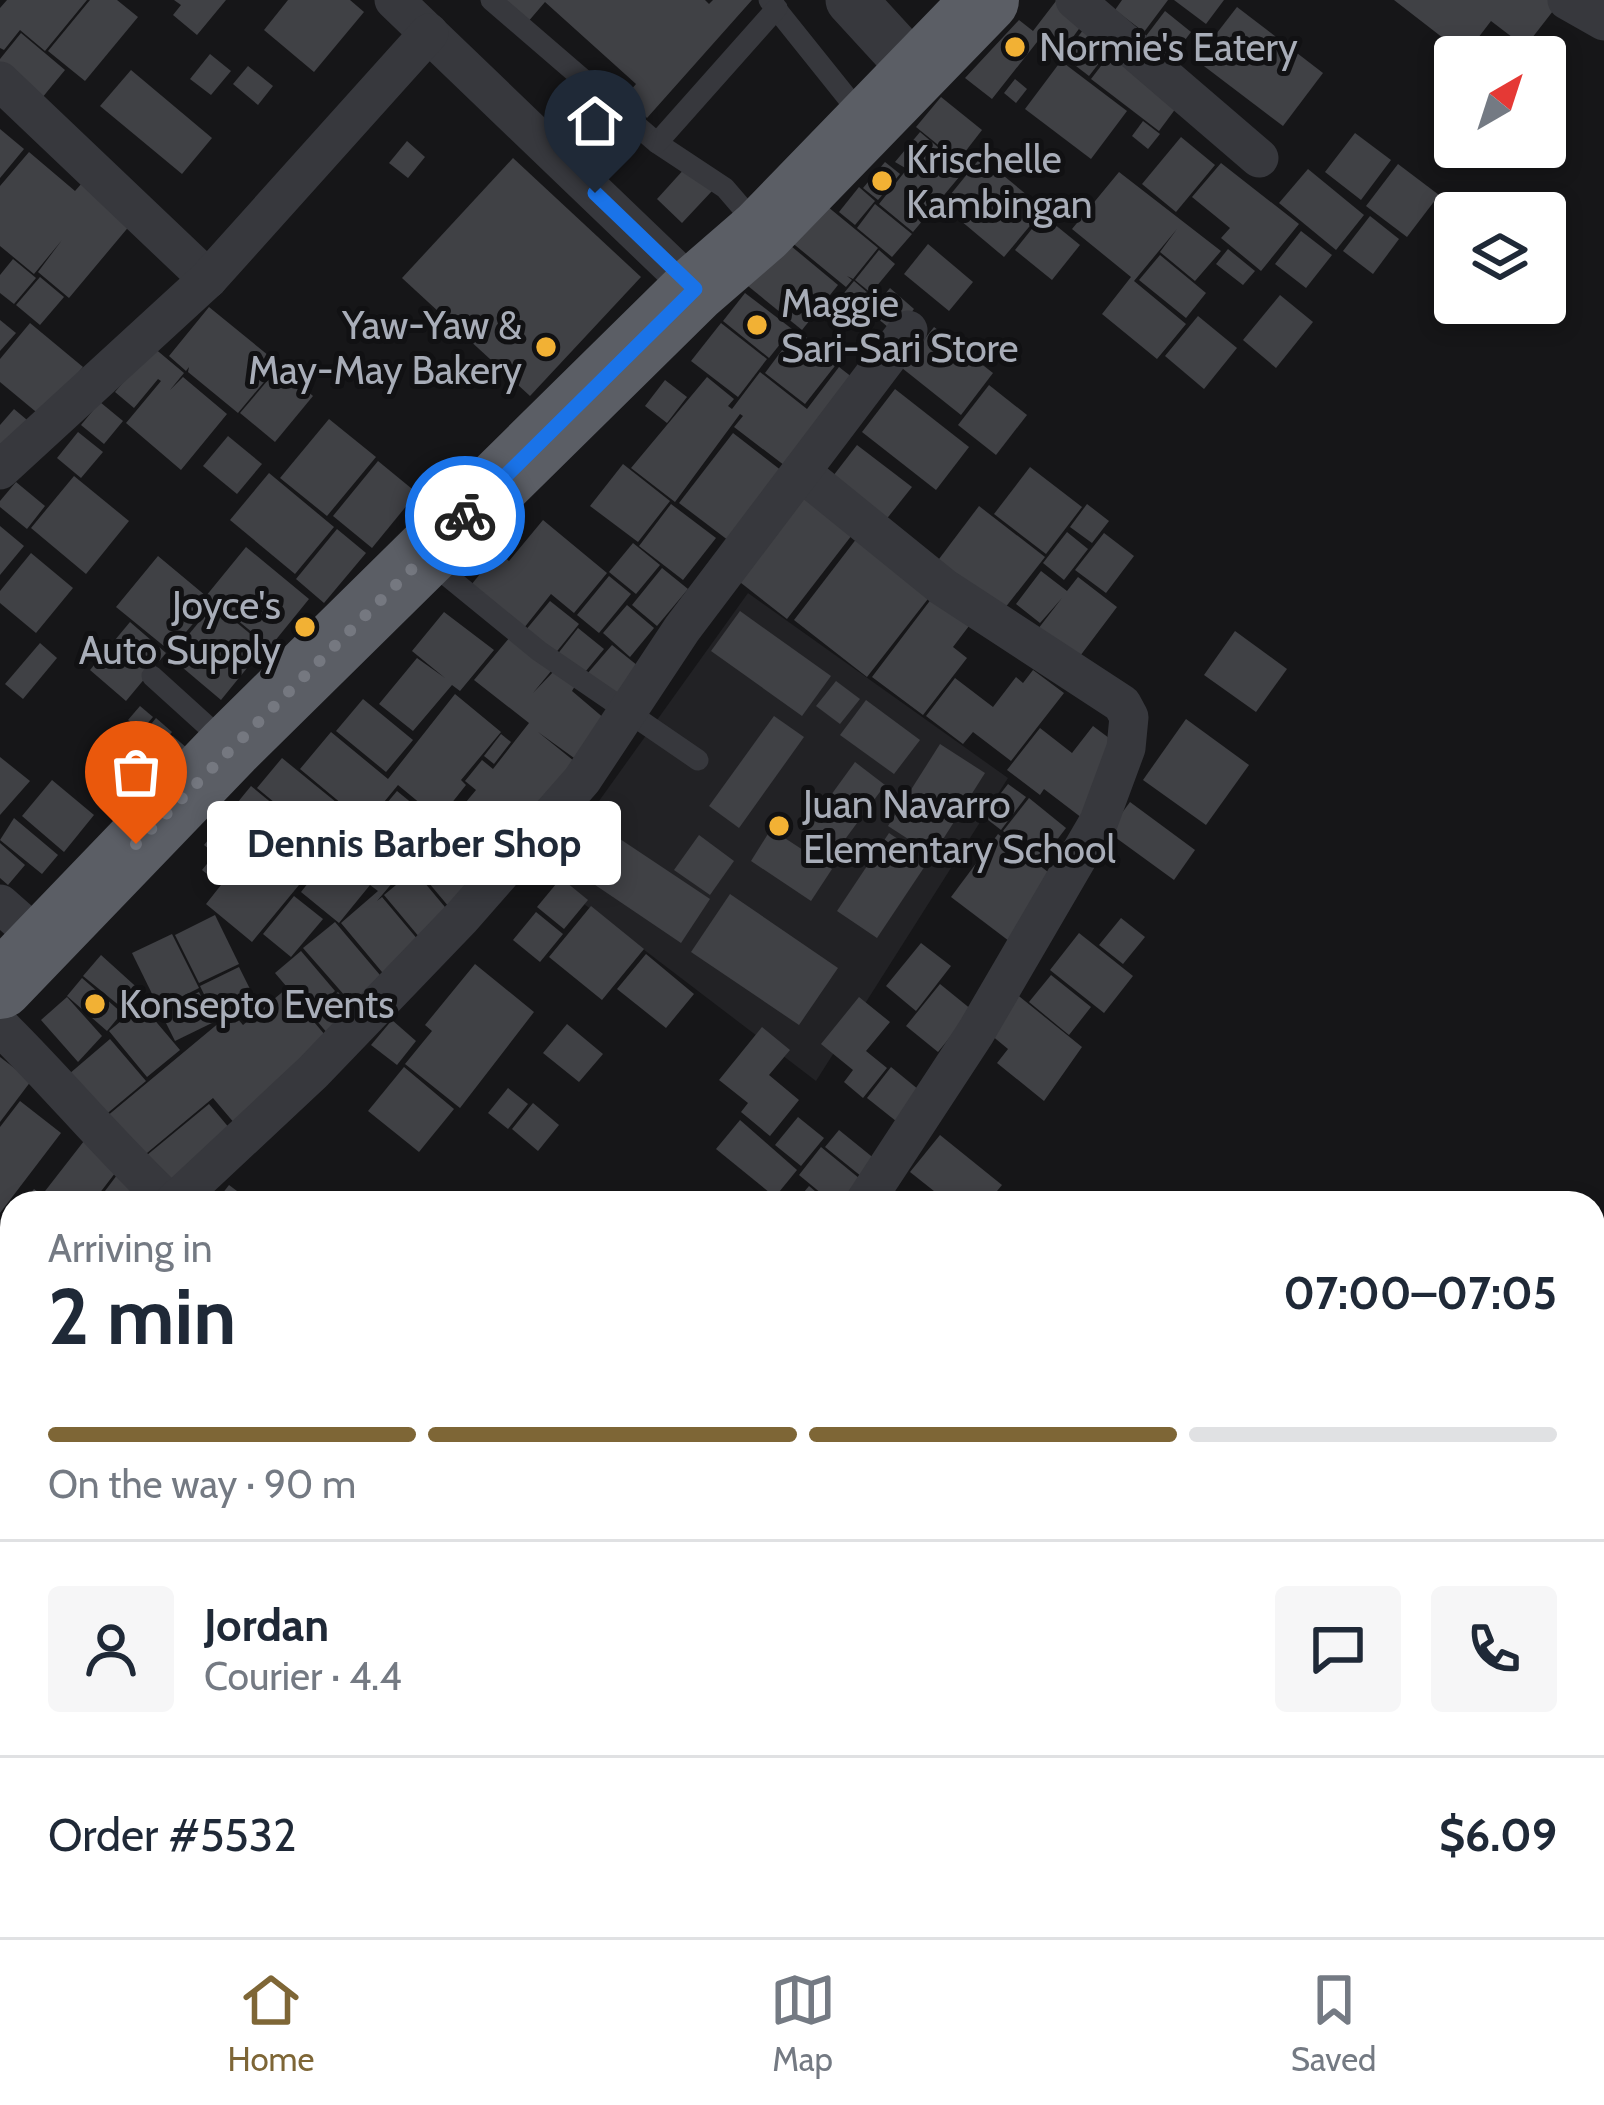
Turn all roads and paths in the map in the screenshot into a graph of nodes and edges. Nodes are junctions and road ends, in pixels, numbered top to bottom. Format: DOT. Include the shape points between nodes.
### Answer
graph roads {
  1 [pos="394,0"];
  2 [pos="491,0"];
  3 [pos="851,0"];
  4 [pos="986,0"];
  5 [pos="1076,0"];
  6 [pos="1567,0"];
  7 [pos="773,4"];
  8 [pos="1604,21"];
  9 [pos="429,33"];
  10 [pos="917,72"];
  11 [pos="0,81"];
  12 [pos="868,122"];
  13 [pos="657,143"];
  14 [pos="1258,158"];
  15 [pos="762,231"];
  16 [pos="208,279"];
  17 [pos="695,289"];
  18 [pos="908,331"];
  19 [pos="0,470"];
  20 [pos="801,472"];
  21 [pos="424,557"];
  22 [pos="152,676"];
  23 [pos="631,712"];
  24 [pos="230,747"];
  25 [pos="698,760"];
  26 [pos="14,944"];
  27 [pos="0,1026"];
  28 [pos="158,1191"];
  29 [pos="184,1191"];
  30 [pos="872,1191"];
  1 -- 9 [label="street"];
  2 -- 13 [label="lane"];
  3 -- 10 [label="street"];
  4 -- 10 [label="highway"];
  5 -- 14 [label="street"];
  6 -- 8 [label="street"];
  7 -- 12 [label="lane"];
  7 -- 13 [label="lane"];
  9 -- 16 [label="street"];
  9 -- 17 [label="street"];
  10 -- 12 [label="highway"];
  11 -- 16 [label="street"];
  12 -- 15 [label="highway"];
  13 -- 15 [label="lane" via="724,188"];
  15 -- 17 [label="highway"];
  16 -- 19 [label="street"];
  17 -- 21 [label="highway"];
  18 -- 20 [label="street"];
  20 -- 23 [label="street" via="682,628"];
  20 -- 30 [label="street" via="943,587 1122,704 1130,717 1099,821"];
  21 -- 23 [label="lane" via="539,651"];
  21 -- 24 [label="highway"];
  22 -- 24 [label="lane"];
  23 -- 25 [label="lane"];
  23 -- 29 [label="street" via="462,917"];
  24 -- 26 [label="highway"];
  27 -- 28 [label="street"];
}
